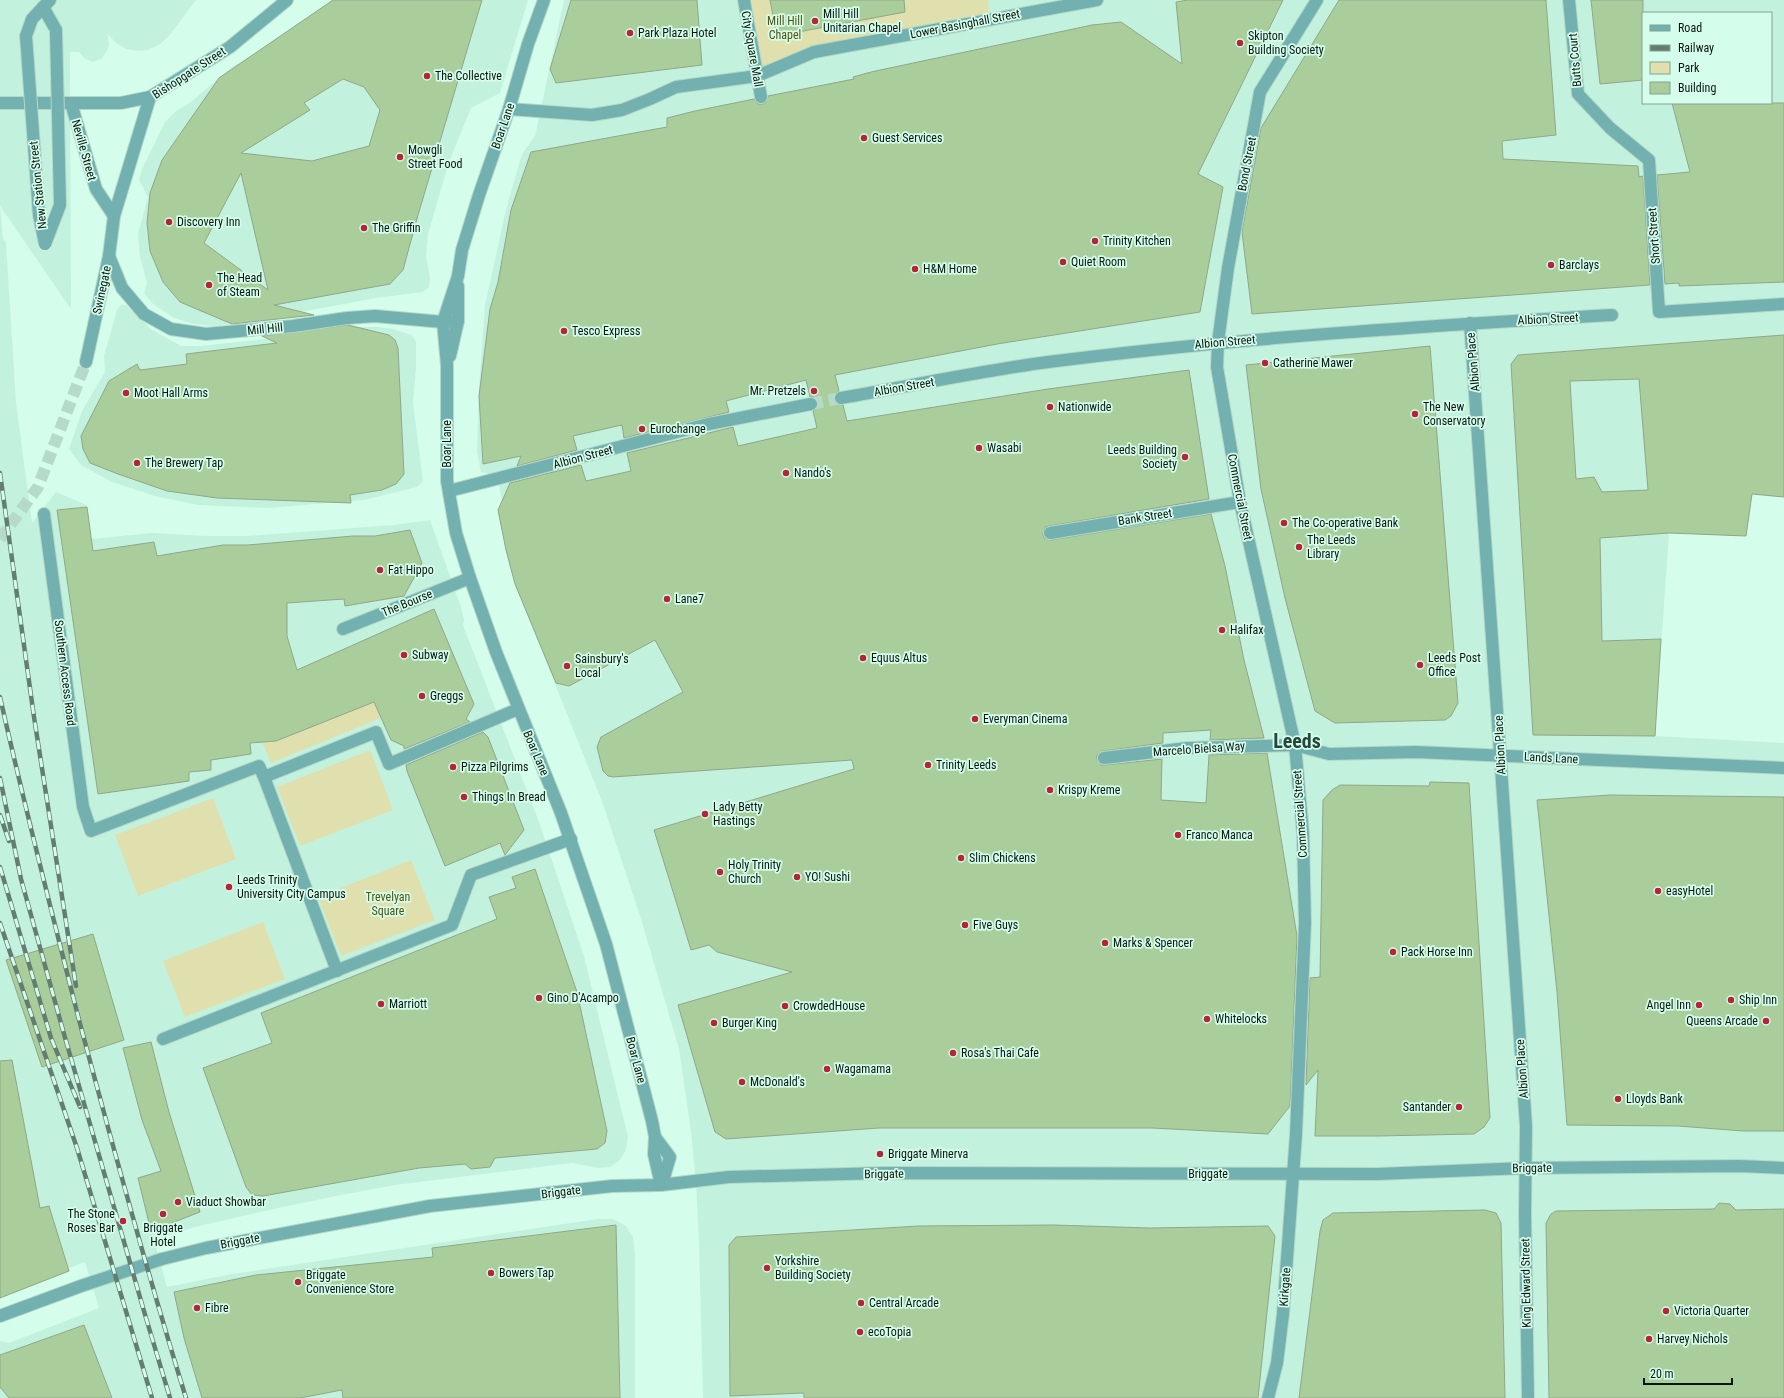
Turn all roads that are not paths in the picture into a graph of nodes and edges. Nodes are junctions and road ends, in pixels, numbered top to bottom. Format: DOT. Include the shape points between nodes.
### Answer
graph roads {
  1 [pos="287,0"];
  2 [pos="544,0"];
  3 [pos="744,0"];
  4 [pos="1097,0"];
  5 [pos="1317,0"];
  6 [pos="1569,0"];
  7 [pos="47,3"];
  8 [pos="757,76"];
  9 [pos="150,97"];
  10 [pos="761,97"];
  11 [pos="0,103"];
  12 [pos="71,103"];
  13 [pos="509,109"];
  14 [pos="1649,160"];
  15 [pos="114,216"];
  16 [pos="109,256"];
  17 [pos="458,276"];
  18 [pos="1784,304"];
  19 [pos="1612,315"];
  20 [pos="458,321"];
  21 [pos="443,322"];
  22 [pos="1470,323"];
  23 [pos="1218,342"];
  24 [pos="86,362"];
  25 [pos="448,365"];
  26 [pos="841,398"];
  27 [pos="811,404"];
  28 [pos="449,491"];
  29 [pos="1240,502"];
  30 [pos="44,514"];
  31 [pos="1050,533"];
  32 [pos="470,578"];
  33 [pos="343,629"];
  34 [pos="518,709"];
  35 [pos="1295,745"];
  36 [pos="1500,755"];
  37 [pos="1104,758"];
  38 [pos="1784,768"];
  39 [pos="264,777"];
  40 [pos="571,839"];
  41 [pos="337,971"];
  42 [pos="163,1039"];
  43 [pos="1526,1168"];
  44 [pos="1784,1168"];
  45 [pos="1294,1174"];
  46 [pos="662,1185"];
  47 [pos="0,1316"];
  48 [pos="1268,1398"];
  49 [pos="1528,1398"];
  1 -- 9 [label="street, Bishopgate Street" via="230,47"];
  2 -- 13 [label="street, Boar Lane"];
  3 -- 8 [label="street, City Square Mall"];
  4 -- 8 [label="street, Lower Basinghall Street" via="814,52"];
  5 -- 23 [label="street, Bond Street" via="1260,92 1228,268"];
  6 -- 14 [label="street, Butts Court" via="1578,94 1610,128"];
  7 -- 7 [label="street, New Station Street, bridge" via="56,30 60,205 45,244 39,215 26,36 32,19"];
  8 -- 10 [label="street, City Square Mall"];
  8 -- 13 [label="street, Lower Basinghall Street" via="676,87 622,110 592,115"];
  9 -- 12 [label="street, Neville Street" via="121,103"];
  9 -- 15 [label="street, Bishopgate Street"];
  11 -- 12 [label="street, Neville Street"];
  12 -- 15 [label="street, Neville Street" via="96,189"];
  13 -- 17 [label="street, Boar Lane" via="462,250"];
  14 -- 18 [label="street, Short Street" via="1659,312"];
  15 -- 16 [label="street, Swinegate"];
  16 -- 21 [label="street, Mill Hill" via="122,288 144,314 171,329 206,334 375,316"];
  16 -- 24 [label="street, Swinegate"];
  17 -- 20 [label="street, Boar Lane"];
  17 -- 21 [label="street, Boar Lane"];
  19 -- 22 [label="street, Albion Street"];
  20 -- 21 [label="street, Mill Hill"];
  20 -- 25 [label="street, Boar Lane"];
  21 -- 25 [label="street, Boar Lane"];
  22 -- 23 [label="street, Albion Street"];
  22 -- 36 [label="street, Albion Place"];
  23 -- 26 [label="street, Albion Street" via="1046,362"];
  23 -- 29 [label="street, Commercial Street" via="1217,367"];
  25 -- 28 [label="street, Boar Lane" via="446,455"];
  27 -- 28 [label="street, Albion Street" via="704,425"];
  28 -- 32 [label="street, Boar Lane" via="456,533"];
  29 -- 31 [label="street, Bank Street"];
  29 -- 35 [label="street, Commercial Street"];
  30 -- 39 [label="street, Southern Access Road" via="76,762 83,807 91,831 259,766"];
  32 -- 33 [label="street, The Bourse"];
  32 -- 34 [label="street, Boar Lane"];
  34 -- 39 [label="street" via="389,764 376,732"];
  34 -- 40 [label="street, Boar Lane"];
  35 -- 36 [label="street, Lands Lane" via="1329,754 1416,752"];
  35 -- 37 [label="street, Marcelo Bielsa Way" via="1187,748"];
  35 -- 45 [label="street, Commercial Street" via="1303,834 1305,922"];
  36 -- 38 [label="street, Lands Lane"];
  36 -- 43 [label="street, Albion Place" via="1526,1126"];
  39 -- 41 [label="street" via="297,876"];
  40 -- 41 [label="street" via="471,875 452,924"];
  40 -- 46 [label="street, Boar Lane" via="606,944 655,1137 654,1154"];
  41 -- 42 [label="street"];
  43 -- 44 [label="street, Briggate"];
  43 -- 45 [label="street, Briggate" via="1434,1173"];
  43 -- 49 [label="street, King Edward Street"];
  45 -- 46 [label="street, Briggate" via="884,1173 728,1177"];
  45 -- 48 [label="street, Kirkgate" via="1282,1321 1277,1362"];
  46 -- 47 [label="street, Briggate" via="612,1186 430,1206 232,1242 147,1264"];
}
